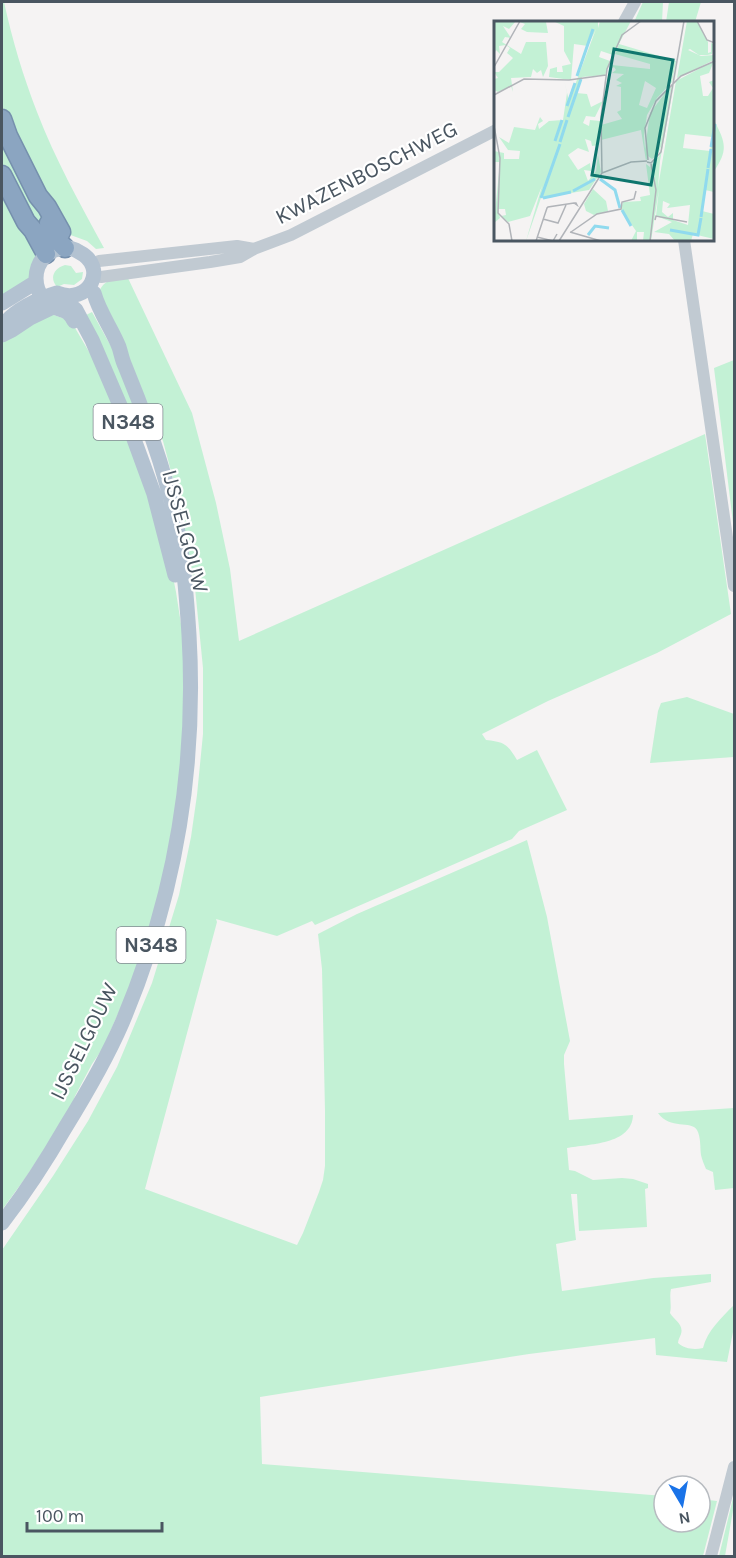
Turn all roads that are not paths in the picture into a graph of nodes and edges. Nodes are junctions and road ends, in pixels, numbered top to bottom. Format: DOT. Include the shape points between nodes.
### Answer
graph roads {
  1 [pos="635,2"];
  2 [pos="625,21"];
  3 [pos="2,119"];
  4 [pos="494,131"];
  5 [pos="2,175"];
  6 [pos="63,240"];
  7 [pos="684,242"];
  8 [pos="254,249"];
  9 [pos="46,258"];
  10 [pos="97,266"];
  11 [pos="36,282"];
  12 [pos="90,293"];
  13 [pos="2,303"];
  14 [pos="55,303"];
  15 [pos="2,327"];
  16 [pos="2,333"];
  17 [pos="735,586"];
  18 [pos="189,649"];
  19 [pos="2,1223"];
  20 [pos="735,1467"];
  21 [pos="711,1557"];
  1 -- 2 [label="street"];
  3 -- 6 [label="highway"];
  4 -- 8 [label="street, KWAZENBOSCHWEG" via="291,235"];
  5 -- 9 [label="highway"];
  6 -- 9 [label="main road"];
  6 -- 10 [label="main road" via="84,244"];
  7 -- 17 [label="street"];
  8 -- 10 [label="street, KWAZENBOSCHWEG" via="237,246 150,255"];
  8 -- 10 [label="street, KWAZENBOSCHWEG" via="240,257 217,261"];
  9 -- 10 [label="main road" via="68,255 79,258 88,268"];
  9 -- 11 [label="main road" via="36,274"];
  9 -- 14 [label="main road" via="43,282"];
  10 -- 12 [label="main road"];
  11 -- 13 [label="main road"];
  11 -- 14 [label="main road, IJSSELGOUW" via="39,292"];
  12 -- 14 [label="main road" via="77,303"];
  12 -- 14 [label="main road" via="57,293"];
  12 -- 18 [label="main road, IJSSELGOUW / N348" via="124,363 169,493 183,567"];
  14 -- 15 [label="main road" via="14,314"];
  14 -- 16 [label="main road"];
  14 -- 18 [label="main road, IJSSELGOUW / N348" via="100,361 135,440 174,569"];
  18 -- 19 [label="main road, IJSSELGOUW / N348" via="190,740 184,801 169,882 143,969 96,1076 44,1164"];
  20 -- 21 [label="street"];
}
